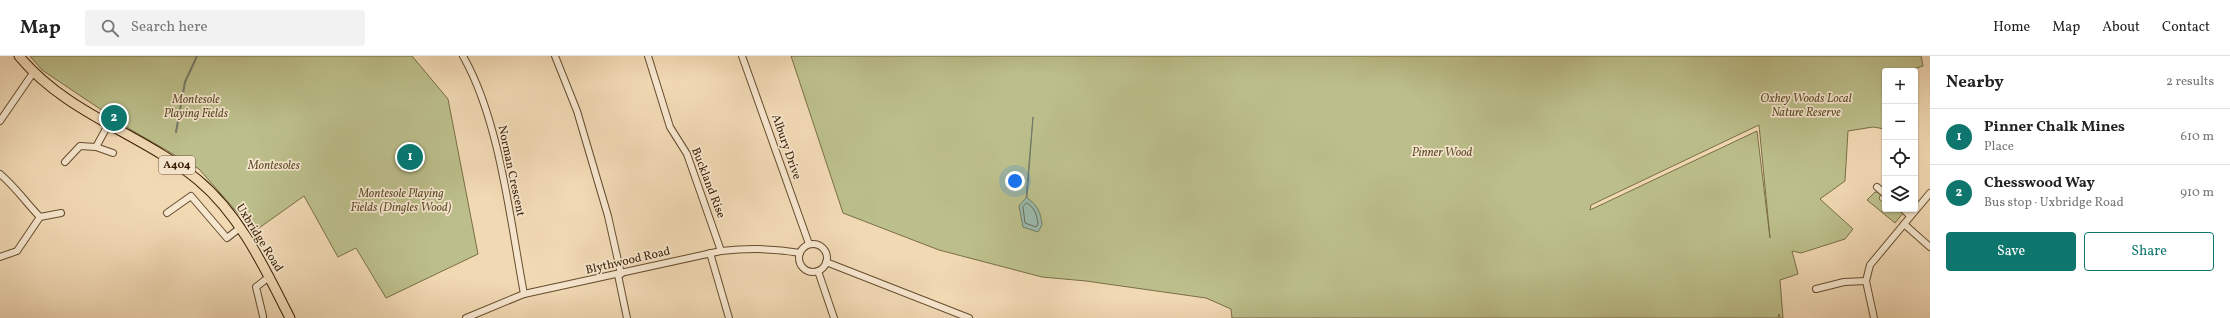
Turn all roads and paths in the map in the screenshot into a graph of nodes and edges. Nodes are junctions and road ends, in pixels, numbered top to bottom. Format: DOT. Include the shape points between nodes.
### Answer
graph roads {
  1 [pos="19,56"];
  2 [pos="463,56"];
  3 [pos="555,56"];
  4 [pos="648,56"];
  5 [pos="742,56"];
  6 [pos="34,73"];
  7 [pos="0,121"];
  8 [pos="108,125"];
  9 [pos="96,147"];
  10 [pos="113,152"];
  11 [pos="65,162"];
  12 [pos="0,174"];
  13 [pos="1877,187"];
  14 [pos="1882,191"];
  15 [pos="1930,193"];
  16 [pos="167,212"];
  17 [pos="1906,212"];
  18 [pos="61,213"];
  19 [pos="1910,216"];
  20 [pos="40,217"];
  21 [pos="1904,224"];
  22 [pos="241,227"];
  23 [pos="809,244"];
  24 [pos="1930,247"];
  25 [pos="721,251"];
  26 [pos="710,253"];
  27 [pos="800,253"];
  28 [pos="0,257"];
  29 [pos="826,262"];
  30 [pos="818,271"];
  31 [pos="620,275"];
  32 [pos="269,277"];
  33 [pos="1866,281"];
  34 [pos="1816,289"];
  35 [pos="524,294"];
  36 [pos="263,316"];
  37 [pos="290,318"];
  38 [pos="466,318"];
  39 [pos="628,318"];
  40 [pos="729,318"];
  41 [pos="834,318"];
  42 [pos="969,318"];
  43 [pos="1874,318"];
  1 -- 6 [label="main road, Uxbridge Road / A404"];
  2 -- 35 [label="street, Norman Crescent" via="472,71 488,114 500,163"];
  3 -- 31 [label="street" via="577,111 608,216"];
  4 -- 25 [label="street, Buckland Rise" via="670,127 687,154"];
  5 -- 23 [label="street, Albury Drive"];
  6 -- 7 [label="street"];
  6 -- 8 [label="main road, Uxbridge Road / A404" via="71,103"];
  8 -- 9 [label="street"];
  8 -- 22 [label="main road, Uxbridge Road / A404" via="198,180 222,203"];
  9 -- 10 [label="street"];
  9 -- 11 [label="street" via="80,146"];
  12 -- 20 [label="street"];
  13 -- 14 [label="street"];
  15 -- 19 [label="street"];
  16 -- 22 [label="street" via="191,196 227,238"];
  17 -- 19 [label="street"];
  18 -- 20 [label="street"];
  19 -- 21 [label="street"];
  20 -- 28 [label="street" via="17,251"];
  21 -- 24 [label="street"];
  21 -- 33 [label="street" via="1873,260"];
  22 -- 32 [label="main road, Uxbridge Road / A404"];
  23 -- 27 [label="street"];
  23 -- 29 [label="street" via="822,246 827,254"];
  25 -- 26 [label="street, Blythwood Road"];
  25 -- 27 [label="street, Blythwood Road" via="774,248"];
  26 -- 31 [label="street, Blythwood Road"];
  26 -- 40 [label="street"];
  27 -- 30 [label="street" via="799,262 804,269"];
  29 -- 30 [label="street"];
  29 -- 42 [label="street"];
  30 -- 41 [label="street"];
  31 -- 35 [label="street, Blythwood Road"];
  31 -- 39 [label="street"];
  32 -- 36 [label="street" via="256,287"];
  32 -- 37 [label="main road, Uxbridge Road / A404"];
  33 -- 34 [label="street" via="1844,282"];
  33 -- 43 [label="street"];
  35 -- 38 [label="street, Blythwood Road"];
}
